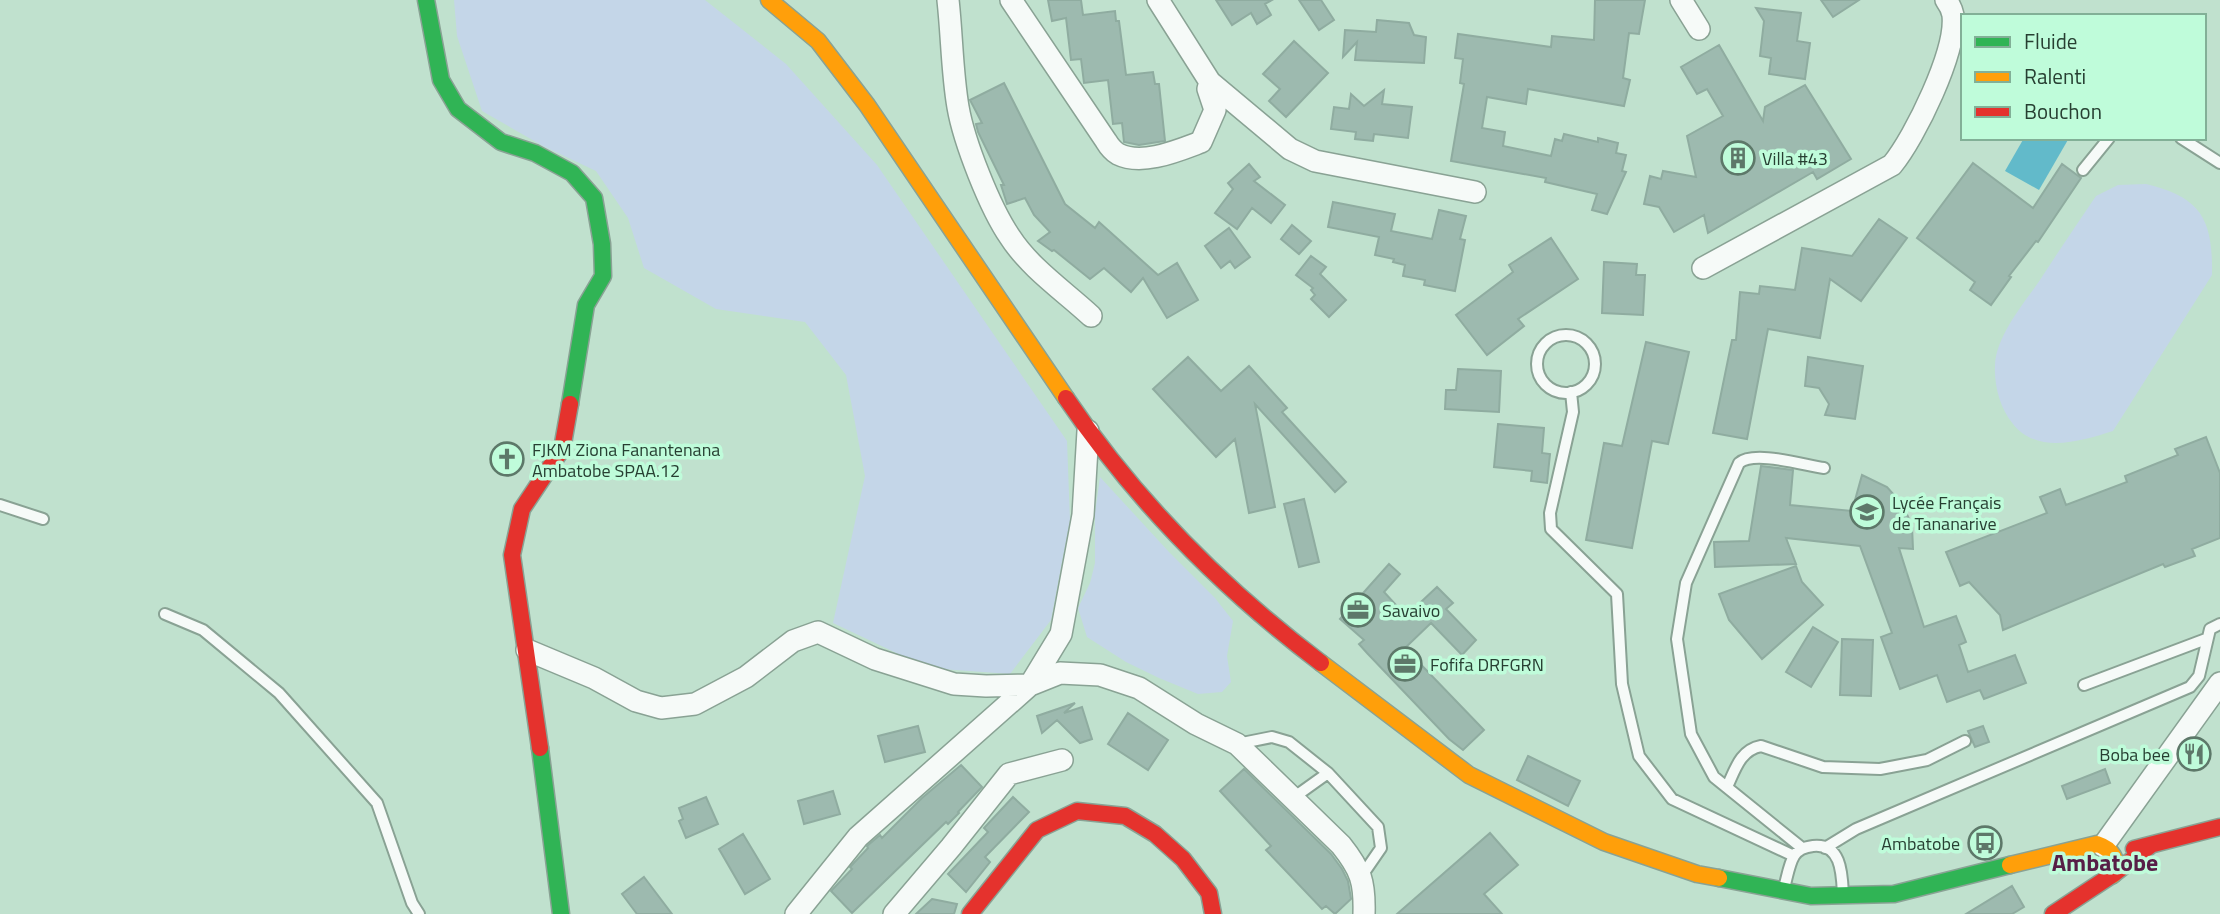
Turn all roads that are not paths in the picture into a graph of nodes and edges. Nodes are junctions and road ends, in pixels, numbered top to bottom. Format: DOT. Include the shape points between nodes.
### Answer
graph roads {
  1 [pos="426,0"];
  2 [pos="769,0"];
  3 [pos="948,0"];
  4 [pos="1011,0"];
  5 [pos="1158,0"];
  6 [pos="1681,0"];
  7 [pos="1946,0"];
  8 [pos="1699,29"];
  9 [pos="1210,82"];
  10 [pos="2107,140"];
  11 [pos="2183,140"];
  12 [pos="2220,163"];
  13 [pos="2083,170"];
  14 [pos="1475,192"];
  15 [pos="1703,268"];
  16 [pos="1091,316"];
  17 [pos="1571,392"];
  18 [pos="1088,430"];
  19 [pos="1824,468"];
  20 [pos="0,506"];
  21 [pos="43,519"];
  22 [pos="165,614"];
  23 [pos="2220,624"];
  24 [pos="2206,639"];
  25 [pos="527,650"];
  26 [pos="2220,683"];
  27 [pos="1030,685"];
  28 [pos="2084,685"];
  29 [pos="1965,741"];
  30 [pos="1237,744"];
  31 [pos="1062,760"];
  32 [pos="1328,772"];
  33 [pos="1727,787"];
  34 [pos="1293,798"];
  35 [pos="2220,827"];
  36 [pos="2151,845"];
  37 [pos="1825,848"];
  38 [pos="2100,848"];
  39 [pos="1798,852"];
  40 [pos="2042,859"];
  41 [pos="2076,870"];
  42 [pos="1361,877"];
  43 [pos="2107,879"];
  44 [pos="1783,891"];
  45 [pos="1843,895"];
  46 [pos="2072,899"];
  47 [pos="1208,903"];
  48 [pos="419,914"];
  49 [pos="561,914"];
  50 [pos="796,914"];
  51 [pos="894,914"];
  52 [pos="970,914"];
  53 [pos="1213,914"];
  54 [pos="1364,914"];
  55 [pos="2053,914"];
  1 -- 25 [label="street" via="441,80 458,109 501,142 535,153 572,173 594,198 602,244 603,276 586,306 562,449 522,509 512,555"];
  2 -- 18 [label="street" via="818,41 867,105"];
  3 -- 16 [label="street" via="960,117 993,206 1029,259"];
  4 -- 9 [label="street" via="1116,153 1134,159 1201,142 1214,110"];
  5 -- 9 [label="street"];
  6 -- 8 [label="street"];
  7 -- 15 [label="street" via="1953,15 1949,45 1913,136 1892,165"];
  9 -- 14 [label="street" via="1290,149 1315,161"];
  10 -- 13 [label="lane"];
  11 -- 12 [label="lane"];
  17 -- 17 [label="lane" via="1589,382 1595,365 1583,341 1566,335 1542,347 1536,364 1548,388"];
  17 -- 39 [label="lane" via="1573,412 1550,513 1551,529 1617,594 1622,684 1639,756 1671,799"];
  18 -- 27 [label="street" via="1083,515 1061,634"];
  18 -- 44 [label="street" via="1174,534 1276,629 1469,775 1604,842 1697,874"];
  19 -- 33 [label="lane" via="1764,458 1739,463 1686,583 1677,639 1691,734 1714,777"];
  20 -- 21 [label="lane"];
  22 -- 48 [label="lane" via="203,630 279,693 377,803"];
  23 -- 24 [label="lane" via="2210,629"];
  24 -- 28 [label="lane"];
  24 -- 37 [label="lane" via="2199,676 2190,687 1856,829"];
  25 -- 27 [label="street" via="636,701 661,708 695,704 746,677 793,641 818,632 875,659 954,684"];
  25 -- 49 [label="street"];
  26 -- 38 [label="street"];
  27 -- 30 [label="street" via="1060,673 1100,675 1139,688"];
  27 -- 50 [label="street" via="858,837"];
  29 -- 33 [label="lane" via="1927,760 1880,769 1823,767 1761,746 1742,755"];
  30 -- 32 [label="lane" via="1272,737 1289,742"];
  30 -- 34 [label="street"];
  31 -- 51 [label="street" via="1009,774"];
  32 -- 34 [label="lane"];
  32 -- 42 [label="lane" via="1381,836 1381,848"];
  33 -- 39 [label="lane"];
  34 -- 42 [label="street" via="1341,845"];
  35 -- 36 [label="street"];
  36 -- 38 [label="street"];
  36 -- 43 [label="street"];
  37 -- 39 [label="lane" via="1817,845"];
  37 -- 45 [label="lane" via="1838,857"];
  38 -- 40 [label="street"];
  38 -- 41 [label="street" via="2077,858"];
  38 -- 43 [label="street" via="2116,863"];
  39 -- 44 [label="lane"];
  40 -- 41 [label="street"];
  40 -- 45 [label="street" via="1894,894"];
  41 -- 43 [label="street" via="2087,881"];
  41 -- 46 [label="street"];
  42 -- 54 [label="street"];
  43 -- 46 [label="street"];
  44 -- 45 [label="street"];
  46 -- 55 [label="street"];
  47 -- 52 [label="street" via="1183,859 1155,834 1125,816 1077,811 1037,830"];
  47 -- 53 [label="street"];
}
